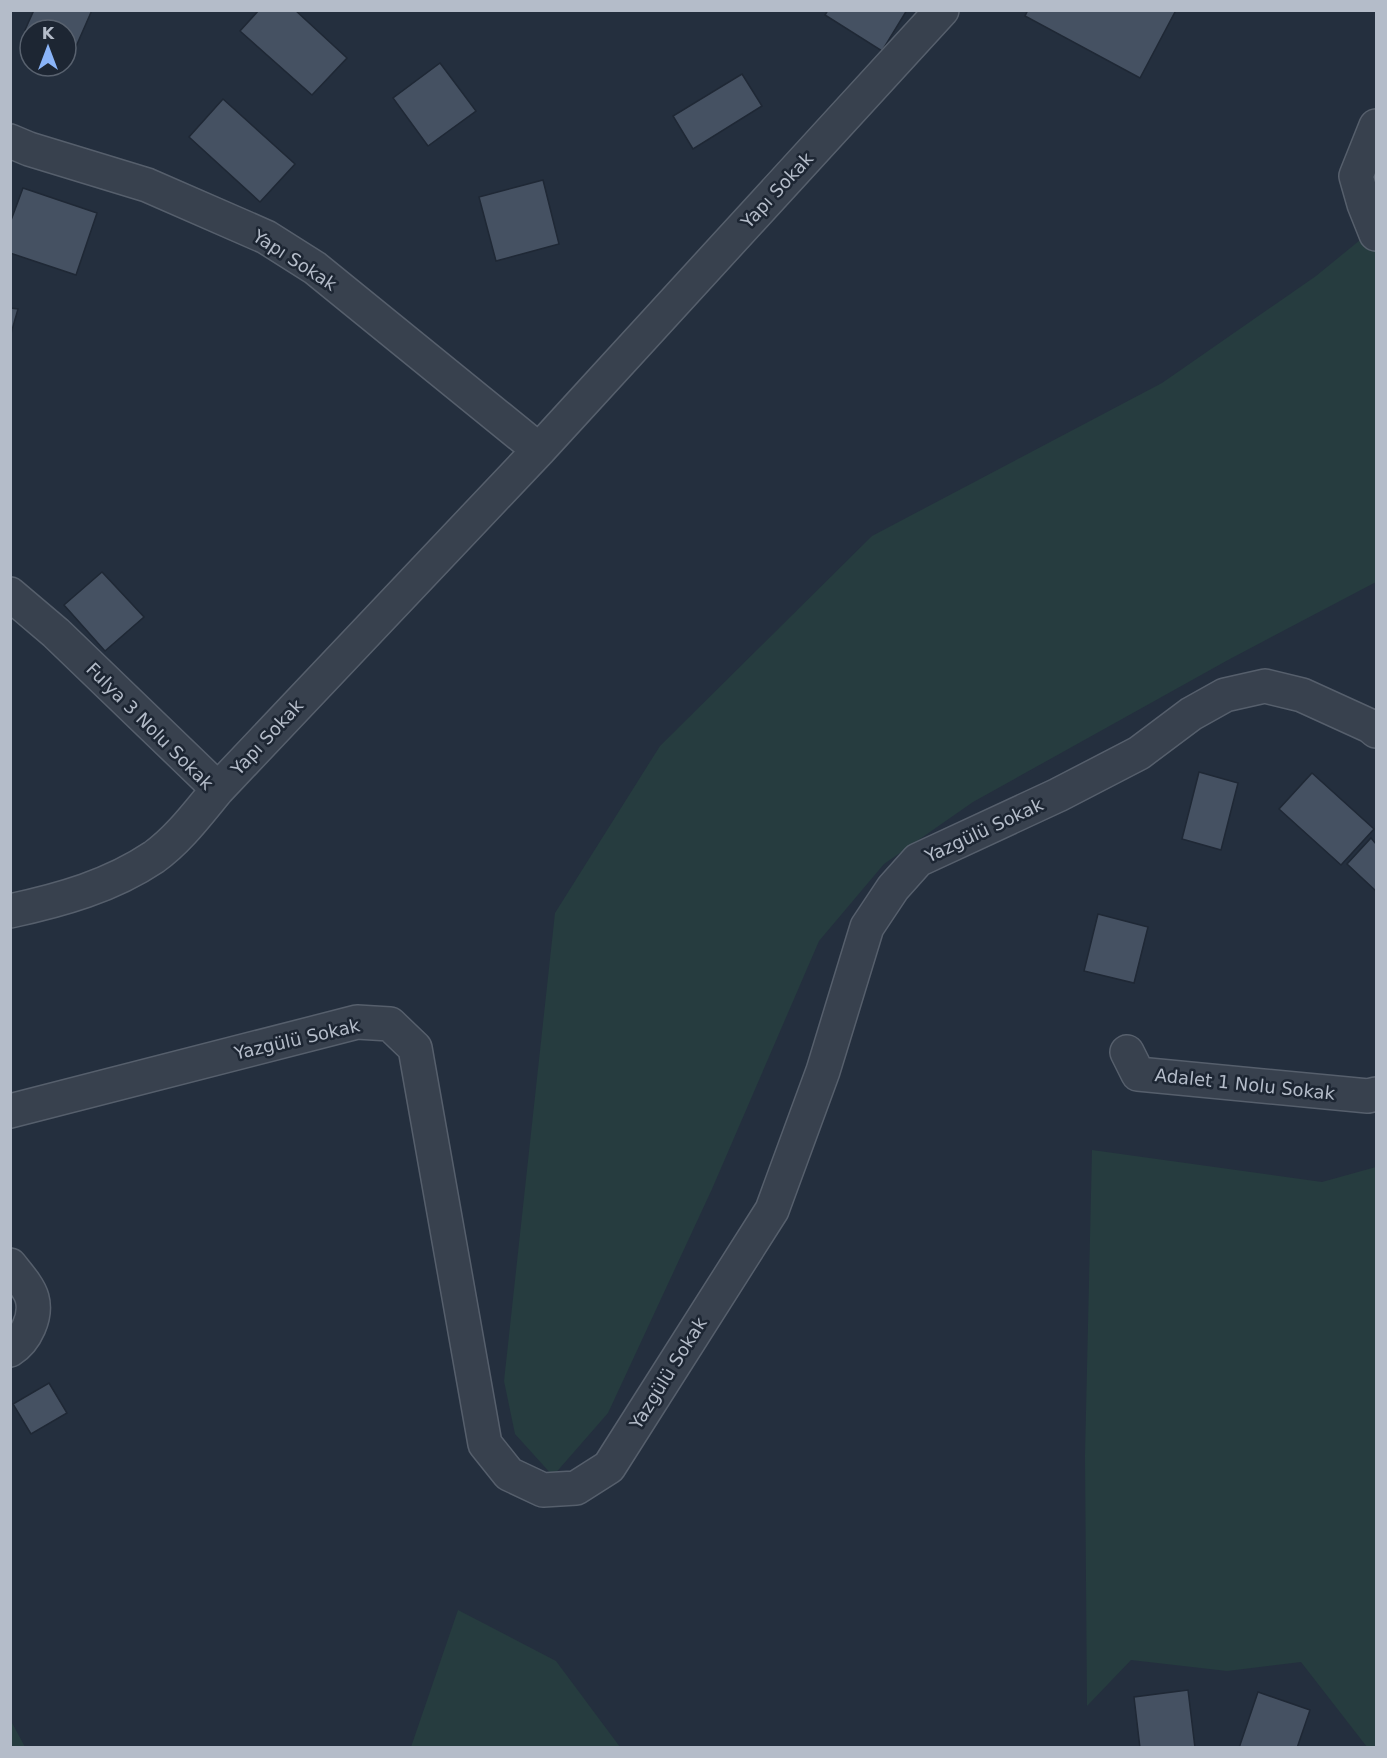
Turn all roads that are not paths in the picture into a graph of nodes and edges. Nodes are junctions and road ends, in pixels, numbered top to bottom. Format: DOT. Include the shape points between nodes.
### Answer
graph roads {
  1 [pos="942,10"];
  2 [pos="1377,126"];
  3 [pos="10,141"];
  4 [pos="1377,234"];
  5 [pos="539,450"];
  6 [pos="10,594"];
  7 [pos="1377,731"];
  8 [pos="218,789"];
  9 [pos="10,911"];
  10 [pos="1127,1052"];
  11 [pos="1377,1094"];
  12 [pos="10,1111"];
  13 [pos="10,1265"];
  14 [pos="10,1350"];
  1 -- 5 [label="street, Yapı Sokak"];
  2 -- 4 [label="street" via="1356,176"];
  3 -- 5 [label="street, Yapı Sokak" via="147,185 266,237 315,268"];
  5 -- 8 [label="street, Yapı Sokak"];
  6 -- 8 [label="street, Fulya 3 Nolu Sokak" via="56,633"];
  7 -- 12 [label="street, Yazgülü Sokak" via="1302,695 1265,686 1225,695 1191,714 1139,753 918,860 867,927 823,1071 772,1210 609,1467 576,1488 543,1490 509,1474 485,1444 416,1048 390,1024 357,1022"];
  8 -- 9 [label="street, Fulya 3 Nolu Sokak" via="186,828 154,856 121,876 80,893"];
  10 -- 11 [label="street, Adalet 1 Nolu Sokak" via="1138,1074"];
  13 -- 14 [label="street" via="32,1298 32,1323"];
}
